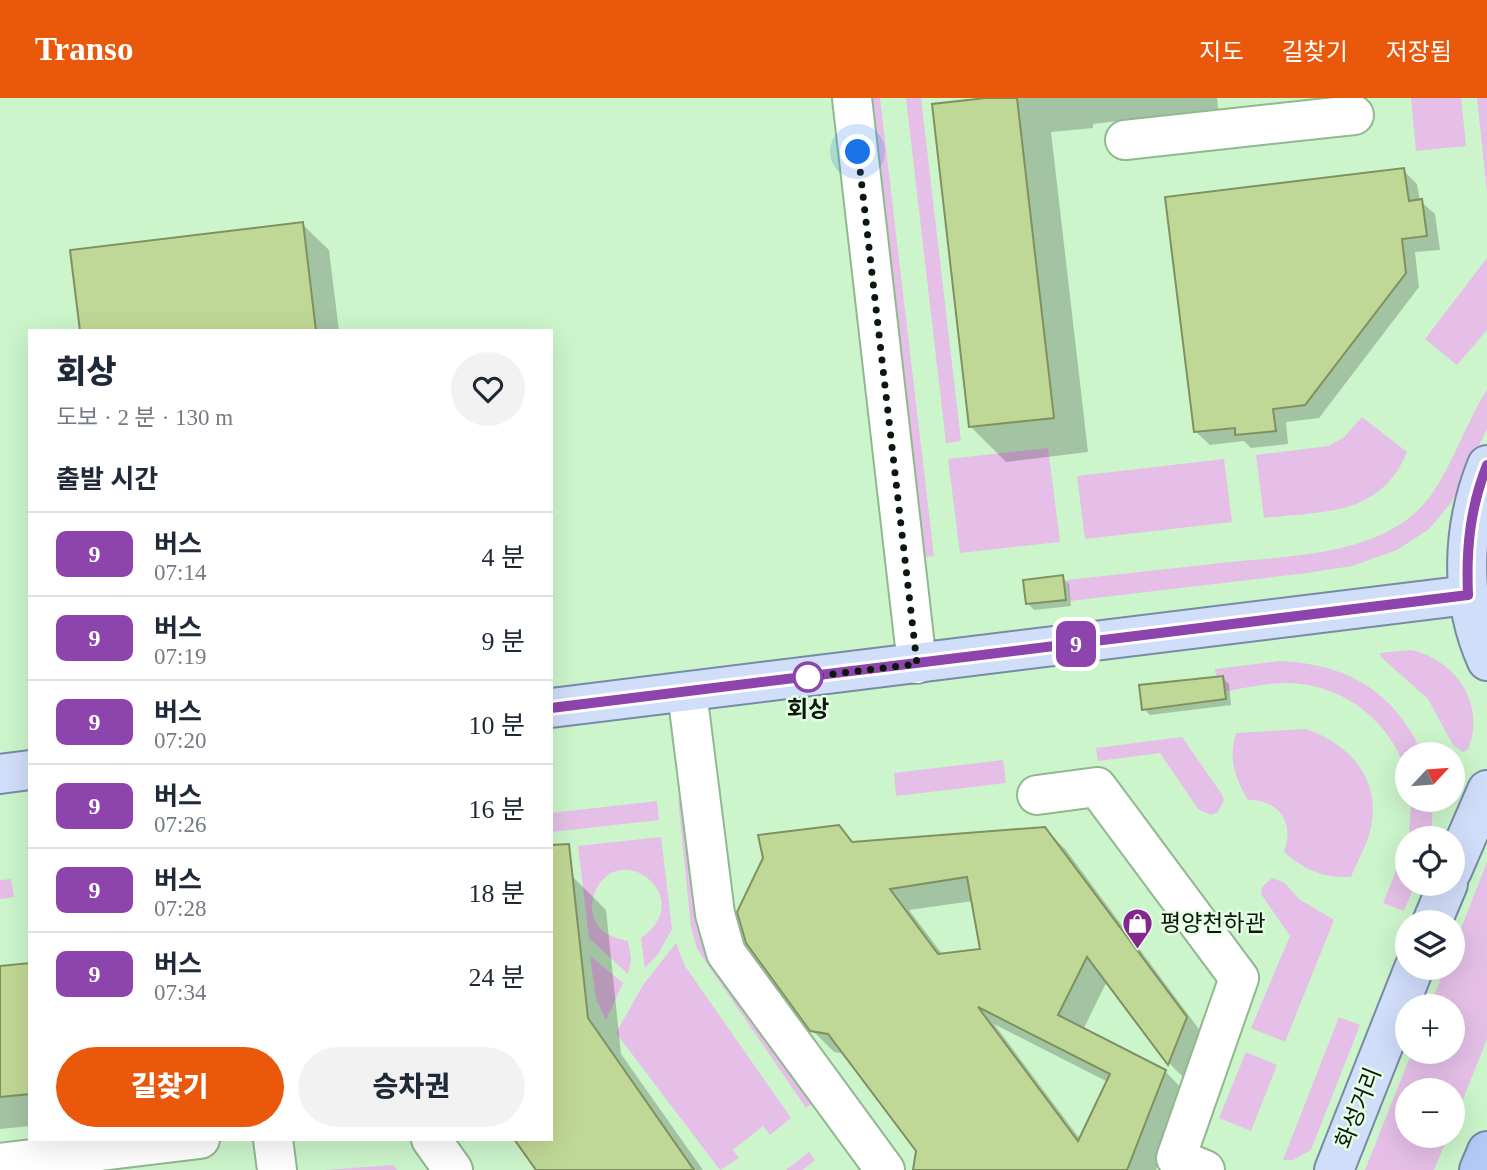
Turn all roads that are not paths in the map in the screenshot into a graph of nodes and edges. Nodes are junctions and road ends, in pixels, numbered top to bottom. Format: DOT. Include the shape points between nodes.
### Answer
graph roads {
  1 [pos="852,98"];
  2 [pos="1259,112"];
  3 [pos="1354,116"];
  4 [pos="1125,140"];
  5 [pos="1487,464"];
  6 [pos="1468,595"];
  7 [pos="1487,662"];
  8 [pos="917,664"];
  9 [pos="687,692"];
  10 [pos="553,708"];
  11 [pos="28,770"];
  12 [pos="0,774"];
  13 [pos="1487,790"];
  14 [pos="1037,795"];
  15 [pos="1465,842"];
  16 [pos="1409,980"];
  17 [pos="183,1141"];
  18 [pos="273,1141"];
  19 [pos="432,1141"];
  20 [pos="1487,1150"];
  21 [pos="0,1163"];
  22 [pos="277,1170"];
  23 [pos="453,1170"];
  24 [pos="885,1170"];
  25 [pos="1205,1170"];
  26 [pos="1334,1170"];
  27 [pos="1479,1170"];
  1 -- 8 [label="street"];
  2 -- 3 [label="street"];
  2 -- 4 [label="street"];
  5 -- 6 [label="main road" via="1470,515"];
  6 -- 7 [label="main road"];
  6 -- 8 [label="main road"];
  8 -- 9 [label="main road"];
  9 -- 10 [label="main road"];
  9 -- 24 [label="street" via="715,914 726,953"];
  11 -- 12 [label="main road"];
  13 -- 15 [label="main road"];
  14 -- 25 [label="street" via="1097,787 1239,978 1176,1158"];
  16 -- 26 [label="main road, 화성거리"];
  17 -- 21 [label="street"];
  18 -- 22 [label="street"];
  19 -- 23 [label="street"];
  20 -- 27 [label="highway"];
}
